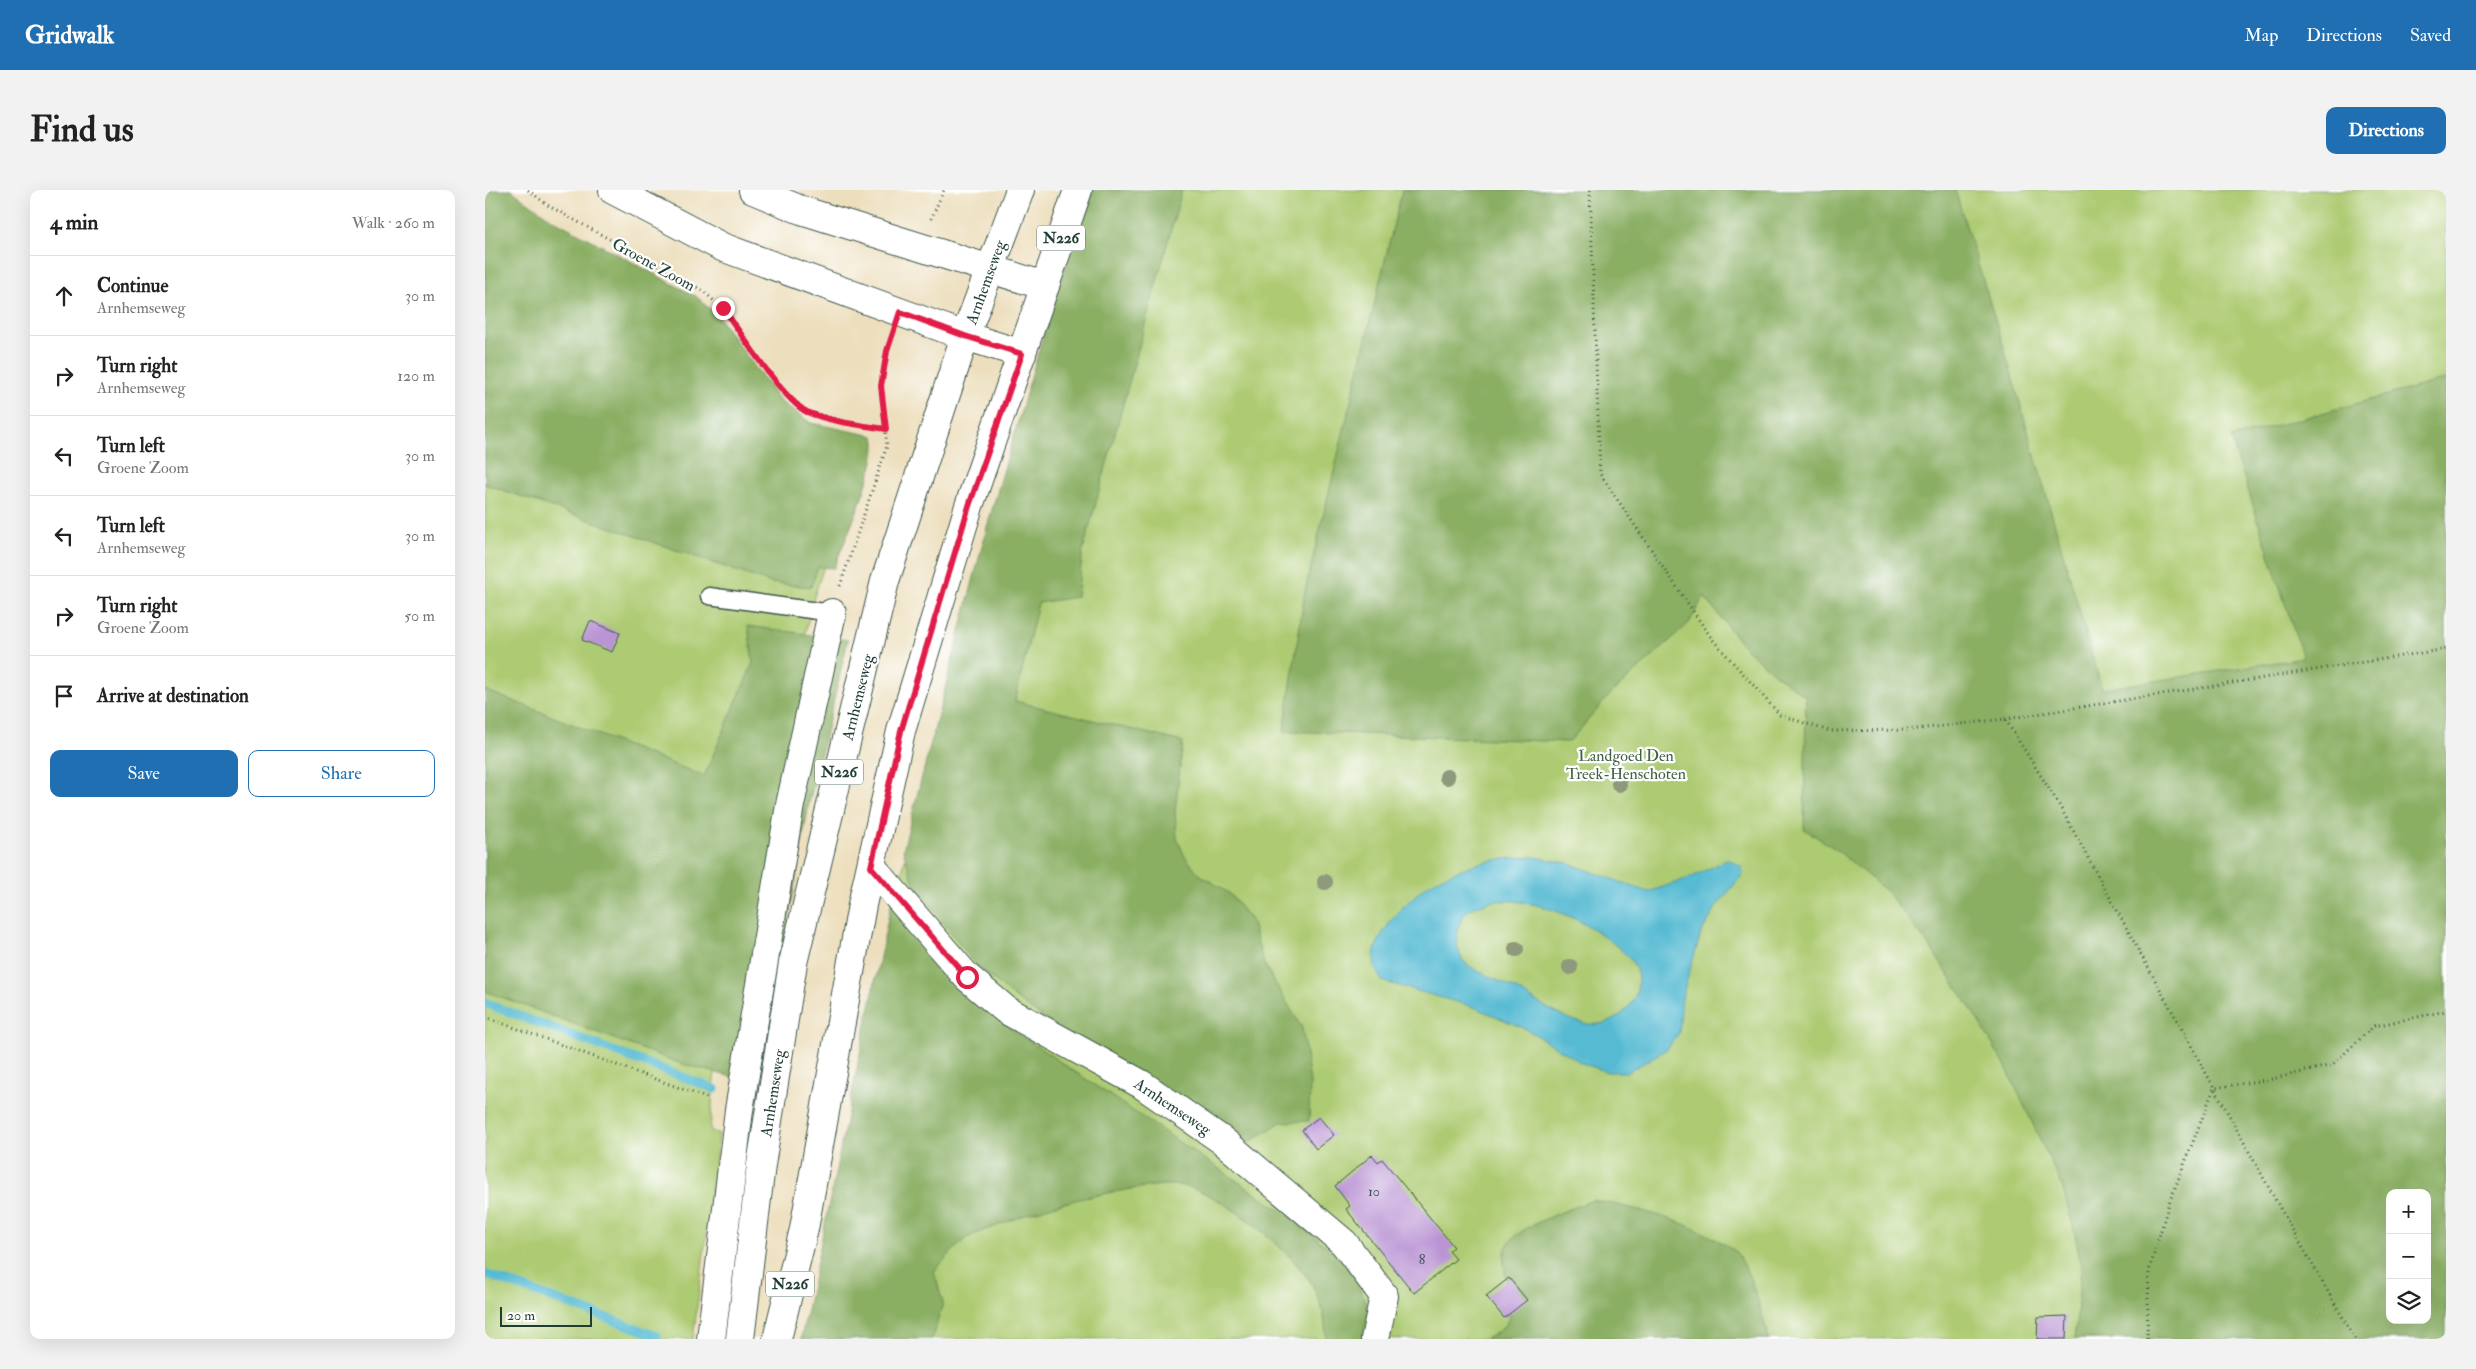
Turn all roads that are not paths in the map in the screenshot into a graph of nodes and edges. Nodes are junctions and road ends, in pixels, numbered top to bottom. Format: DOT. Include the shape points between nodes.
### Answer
graph roads {
  1 [pos="613,190"];
  2 [pos="753,190"];
  3 [pos="1020,190"];
  4 [pos="1078,190"];
  5 [pos="991,269"];
  6 [pos="1045,286"];
  7 [pos="965,336"];
  8 [pos="1022,354"];
  9 [pos="709,596"];
  10 [pos="832,613"];
  11 [pos="871,867"];
  12 [pos="711,1339"];
  13 [pos="740,1339"];
  14 [pos="777,1339"];
  15 [pos="1375,1339"];
  1 -- 7 [label="main road" via="722,246"];
  2 -- 5 [label="main road" via="801,210"];
  3 -- 5 [label="main road, Arnhemseweg / N226"];
  4 -- 6 [label="main road, N226"];
  5 -- 6 [label="main road"];
  5 -- 7 [label="main road, Arnhemseweg / N226"];
  6 -- 8 [label="main road, N226"];
  7 -- 8 [label="main road"];
  7 -- 13 [label="main road, Arnhemseweg / N226" via="885,581 793,963 761,1165"];
  8 -- 11 [label="main road, N226" via="969,506 901,731"];
  9 -- 10 [label="lane"];
  10 -- 12 [label="main road, Arnhemseweg" via="790,805 739,1110"];
  11 -- 14 [label="main road, N226" via="804,1229"];
  11 -- 15 [label="main road, Arnhemseweg" via="967,977 1006,1010 1141,1084 1223,1141 1344,1243 1384,1296"];
}
